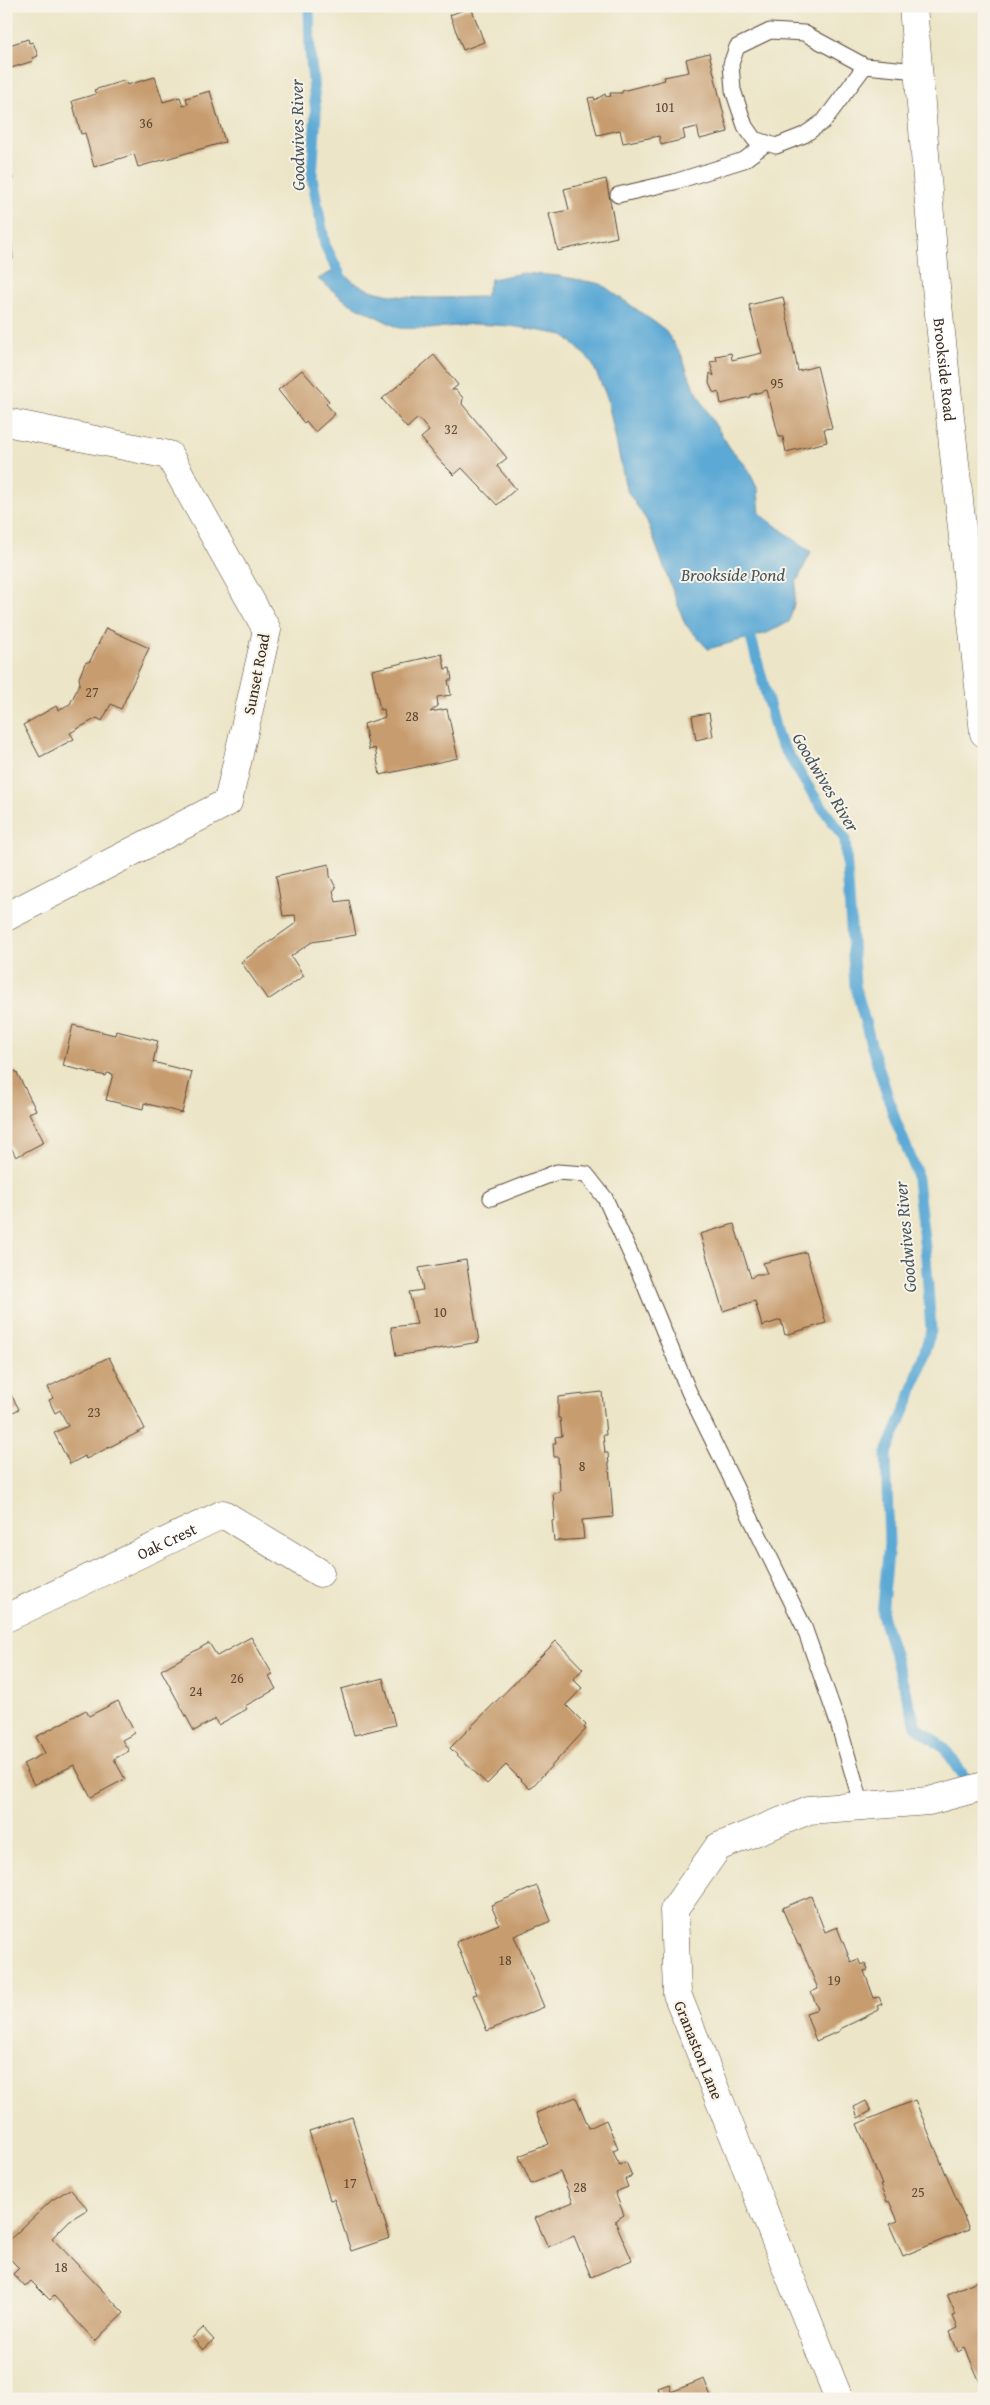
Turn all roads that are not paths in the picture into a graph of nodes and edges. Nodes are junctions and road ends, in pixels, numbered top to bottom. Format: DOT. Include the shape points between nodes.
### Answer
graph roads {
  1 [pos="913,6"];
  2 [pos="865,66"];
  3 [pos="918,71"];
  4 [pos="767,143"];
  5 [pos="618,195"];
  6 [pos="6,422"];
  7 [pos="984,733"];
  8 [pos="6,917"];
  9 [pos="491,1198"];
  10 [pos="320,1573"];
  11 [pos="6,1618"];
  12 [pos="984,1786"];
  13 [pos="862,1806"];
  14 [pos="839,2399"];
  1 -- 3 [label="street, Brookside Road"];
  2 -- 3 [label="lane"];
  2 -- 4 [label="lane" via="824,121 804,135 776,146"];
  2 -- 4 [label="lane" via="804,33 770,31 737,47 730,64 733,90 745,126 754,139"];
  3 -- 7 [label="street, Brookside Road" via="935,277"];
  4 -- 5 [label="lane" via="744,160"];
  6 -- 8 [label="street, Sunset Road" via="169,455 268,630 228,802"];
  9 -- 13 [label="lane" via="557,1172 586,1174 605,1198 689,1392 804,1627 838,1723"];
  10 -- 11 [label="street, Oak Crest" via="223,1514"];
  12 -- 13 [label="street, Granaston Lane" via="928,1801"];
  13 -- 14 [label="street, Granaston Lane" via="809,1810 718,1847 674,1910 677,1994"];
}
